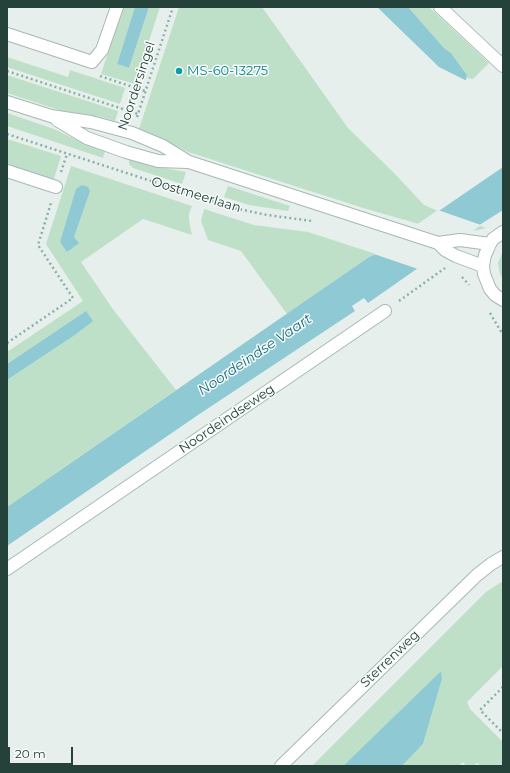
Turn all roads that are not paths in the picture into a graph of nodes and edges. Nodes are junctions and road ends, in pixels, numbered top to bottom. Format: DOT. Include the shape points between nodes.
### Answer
graph roads {
  1 [pos="117,7"];
  2 [pos="440,7"];
  3 [pos="7,34"];
  4 [pos="503,66"];
  5 [pos="7,102"];
  6 [pos="51,116"];
  7 [pos="189,162"];
  8 [pos="7,171"];
  9 [pos="56,187"];
  10 [pos="503,232"];
  11 [pos="490,244"];
  12 [pos="442,247"];
  13 [pos="483,266"];
  14 [pos="503,300"];
  15 [pos="385,311"];
  16 [pos="503,557"];
  17 [pos="7,570"];
  18 [pos="281,766"];
  1 -- 3 [label="street" via="102,50 92,62"];
  2 -- 4 [label="street"];
  5 -- 6 [label="street, Oostmeerlaan"];
  6 -- 7 [label="street, Oostmeerlaan" via="92,122 132,133 164,146"];
  6 -- 7 [label="street, Oostmeerlaan" via="87,138 126,152 158,161"];
  7 -- 12 [label="street, Oostmeerlaan"];
  8 -- 9 [label="street"];
  10 -- 11 [label="street"];
  11 -- 12 [label="street, Oostmeerlaan" via="460,240"];
  11 -- 13 [label="street"];
  12 -- 13 [label="street, Oostmeerlaan" via="456,256"];
  13 -- 14 [label="street" via="490,289"];
  15 -- 17 [label="street, Noordeindseweg"];
  16 -- 18 [label="street, Sterrenweg" via="477,575"];
}
